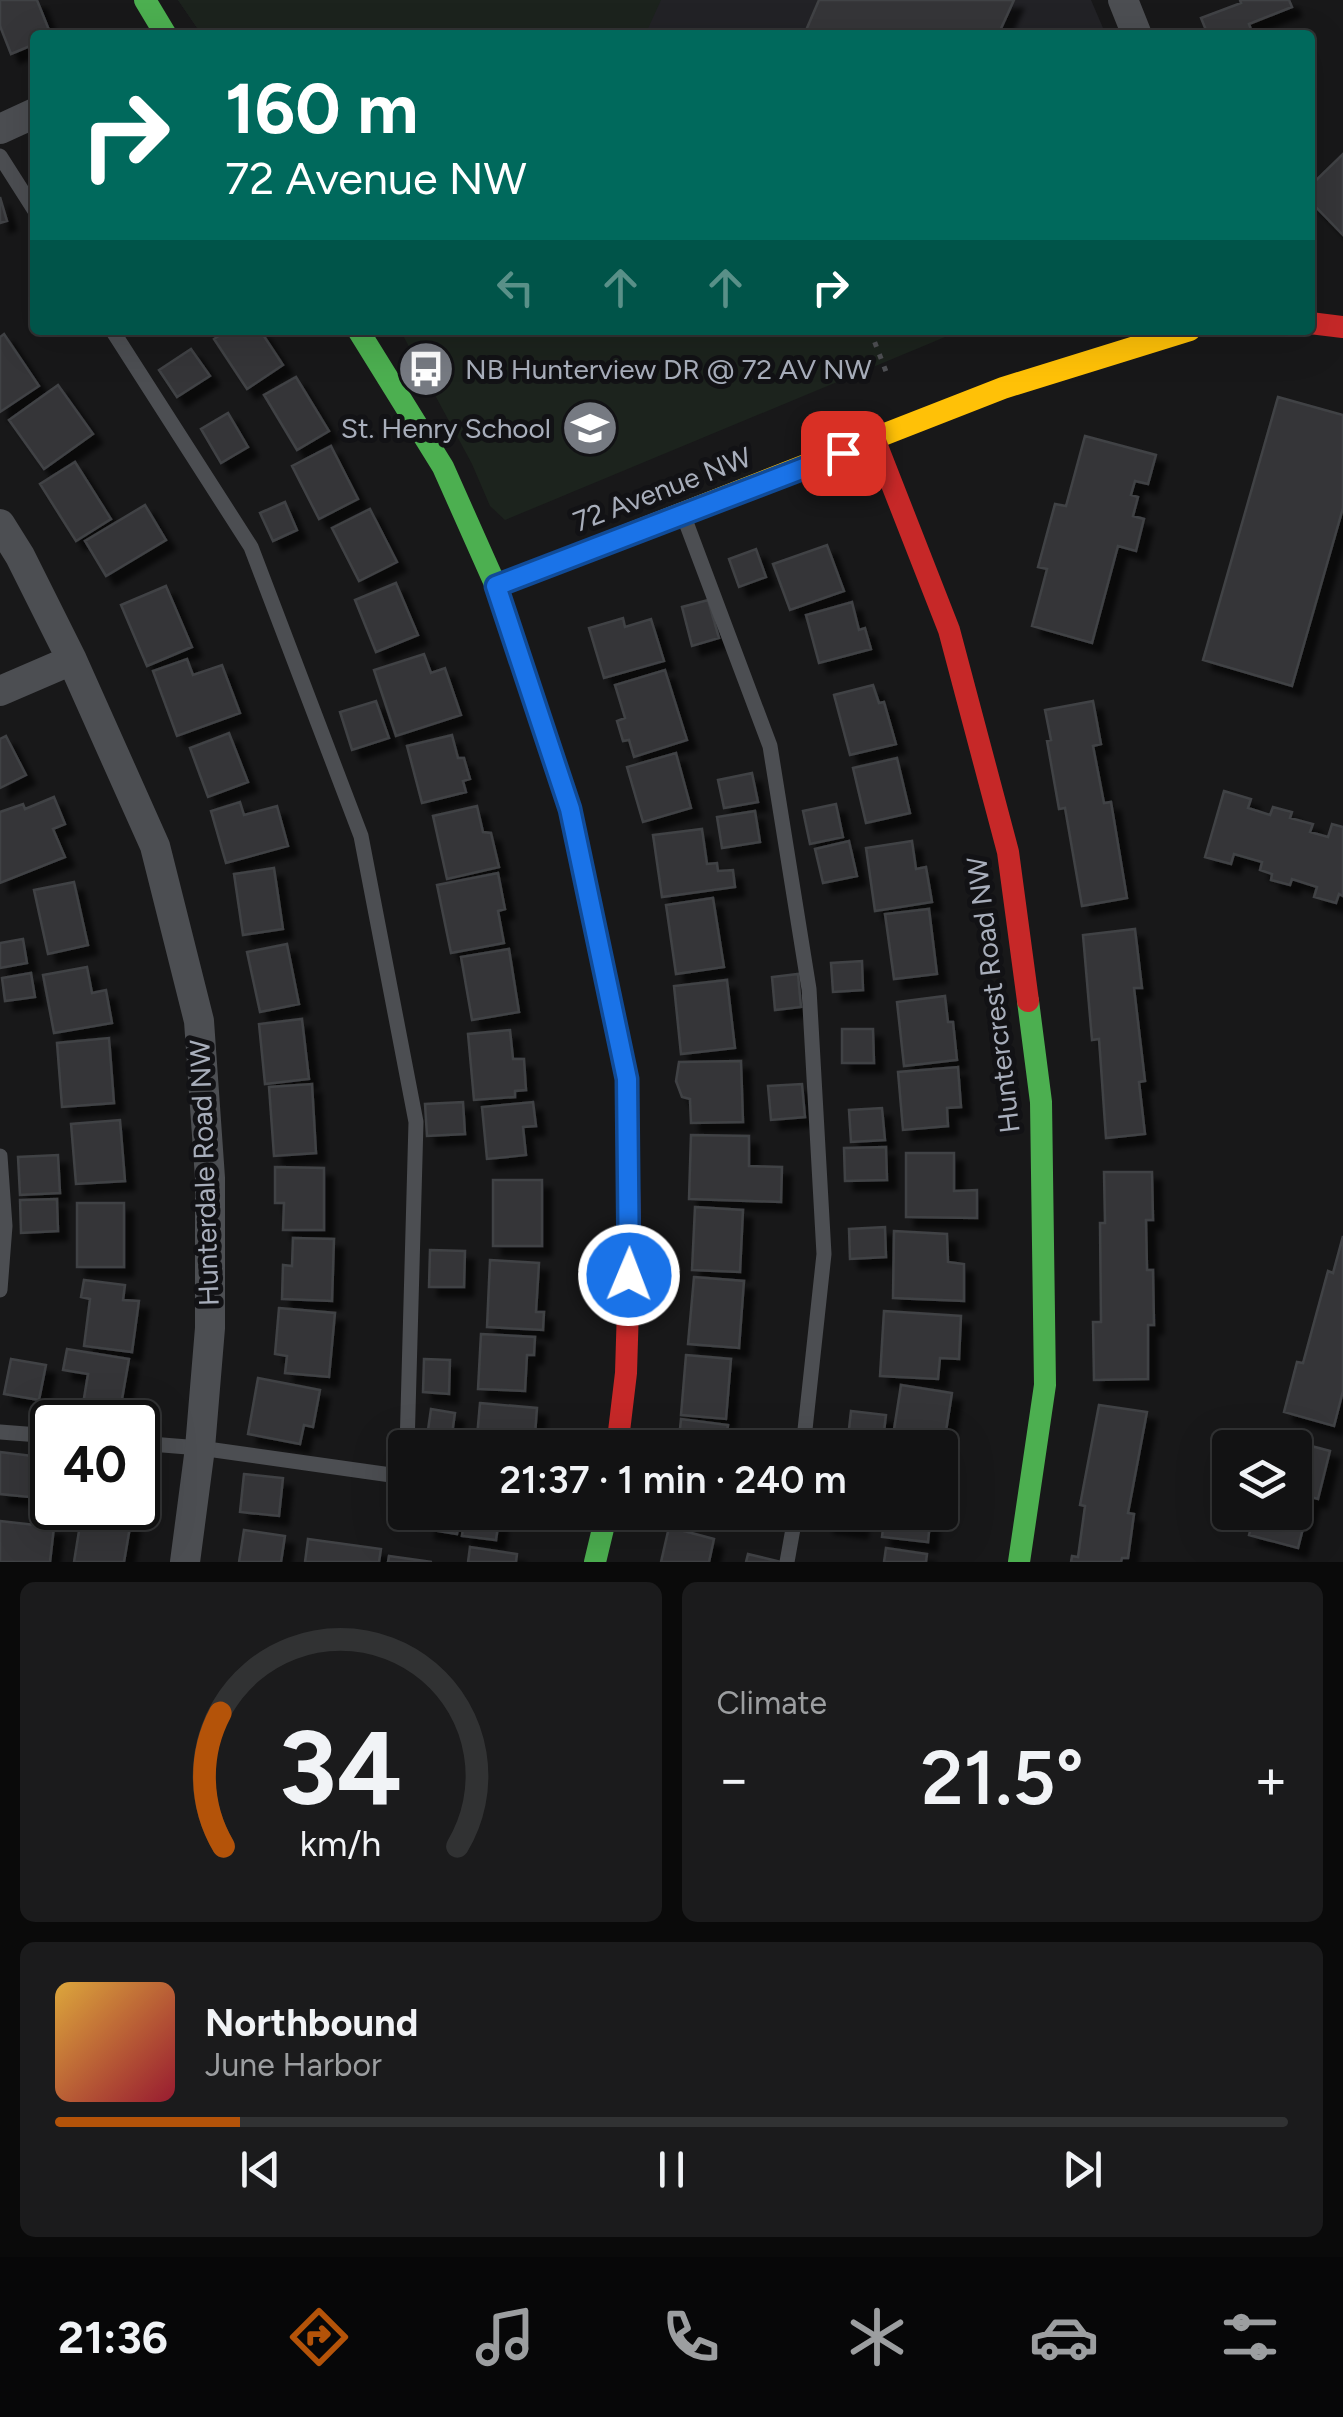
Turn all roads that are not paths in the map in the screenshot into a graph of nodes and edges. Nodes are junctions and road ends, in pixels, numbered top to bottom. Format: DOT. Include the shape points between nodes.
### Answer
graph roads {
  1 [pos="146,0"];
  2 [pos="1123,0"];
  3 [pos="163,30"];
  4 [pos="1136,30"];
  5 [pos="30,115"];
  6 [pos="0,129"];
  7 [pos="0,156"];
  8 [pos="30,203"];
  9 [pos="1315,324"];
  10 [pos="1343,327"];
  11 [pos="115,335"];
  12 [pos="361,335"];
  13 [pos="1174,335"];
  14 [pos="875,440"];
  15 [pos="682,514"];
  16 [pos="0,524"];
  17 [pos="496,586"];
  18 [pos="72,660"];
  19 [pos="0,692"];
  20 [pos="0,1156"];
  21 [pos="0,1290"];
  22 [pos="407,1430"];
  23 [pos="618,1430"];
  24 [pos="805,1430"];
  25 [pos="0,1432"];
  26 [pos="30,1434"];
  27 [pos="160,1445"];
  28 [pos="200,1448"];
  29 [pos="388,1476"];
  30 [pos="603,1530"];
  31 [pos="793,1530"];
  32 [pos="185,1562"];
  33 [pos="595,1562"];
  34 [pos="787,1562"];
  35 [pos="1019,1562"];
  1 -- 3 [label="street"];
  2 -- 4 [label="street"];
  5 -- 6 [label="street"];
  7 -- 8 [label="lane"];
  9 -- 10 [label="street"];
  11 -- 22 [label="lane" via="252,547 362,836 416,1122"];
  12 -- 17 [label="street" via="443,467"];
  13 -- 14 [label="street, 72 Avenue NW" via="1004,388"];
  14 -- 15 [label="street, 72 Avenue NW"];
  14 -- 35 [label="street, Huntercrest Road NW" via="949,630 1008,852 1041,1102 1046,1385"];
  15 -- 17 [label="street, 72 Avenue NW"];
  15 -- 24 [label="lane" via="770,746 809,989 824,1254"];
  16 -- 18 [label="street, Hunterdale Road NW"];
  17 -- 23 [label="street" via="570,809 627,1079 630,1242"];
  18 -- 19 [label="street"];
  18 -- 28 [label="street, Hunterdale Road NW" via="155,846 199,1020 210,1178 210,1328"];
  20 -- 21 [label="lane"];
  25 -- 26 [label="lane"];
  27 -- 28 [label="lane"];
  28 -- 29 [label="lane"];
  28 -- 32 [label="street, Hunterdale Road NW"];
  30 -- 33 [label="street"];
  31 -- 34 [label="lane"];
}
